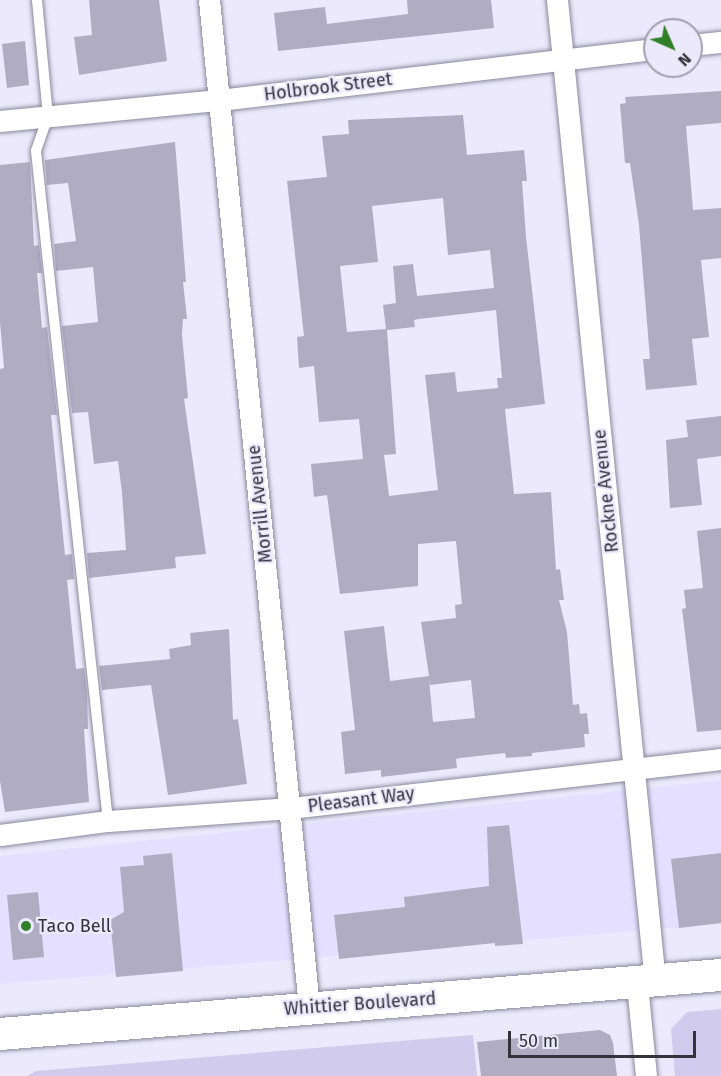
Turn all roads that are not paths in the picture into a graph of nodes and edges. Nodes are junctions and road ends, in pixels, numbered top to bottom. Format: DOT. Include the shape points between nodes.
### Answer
graph roads {
  1 [pos="37,0"];
  2 [pos="209,0"];
  3 [pos="557,0"];
  4 [pos="721,42"];
  5 [pos="703,44"];
  6 [pos="643,50"];
  7 [pos="563,58"];
  8 [pos="219,100"];
  9 [pos="48,116"];
  10 [pos="0,121"];
  11 [pos="721,759"];
  12 [pos="633,768"];
  13 [pos="291,808"];
  14 [pos="108,821"];
  15 [pos="0,835"];
  16 [pos="721,975"];
  17 [pos="646,983"];
  18 [pos="309,1007"];
  19 [pos="0,1034"];
  20 [pos="646,1076"];
  1 -- 9 [label="lane"];
  2 -- 8 [label="street, Morrill Avenue"];
  3 -- 7 [label="street, Rockne Avenue"];
  4 -- 5 [label="street"];
  6 -- 7 [label="street, Holbrook Street"];
  7 -- 8 [label="street, Holbrook Street"];
  7 -- 12 [label="street, Rockne Avenue"];
  8 -- 9 [label="street, Holbrook Street"];
  8 -- 13 [label="street, Morrill Avenue"];
  9 -- 10 [label="street, Holbrook Street"];
  9 -- 14 [label="lane" via="36,151"];
  11 -- 12 [label="street, Pleasant Way"];
  12 -- 13 [label="street, Pleasant Way"];
  12 -- 17 [label="street, Rockne Avenue"];
  13 -- 14 [label="street, Pleasant Way"];
  13 -- 18 [label="street, Morrill Avenue"];
  14 -- 15 [label="street, Pleasant Way"];
  16 -- 17 [label="main road, Whittier Boulevard"];
  17 -- 18 [label="main road, Whittier Boulevard"];
  17 -- 20 [label="street, Rockne Avenue"];
  18 -- 19 [label="main road, Whittier Boulevard"];
}
